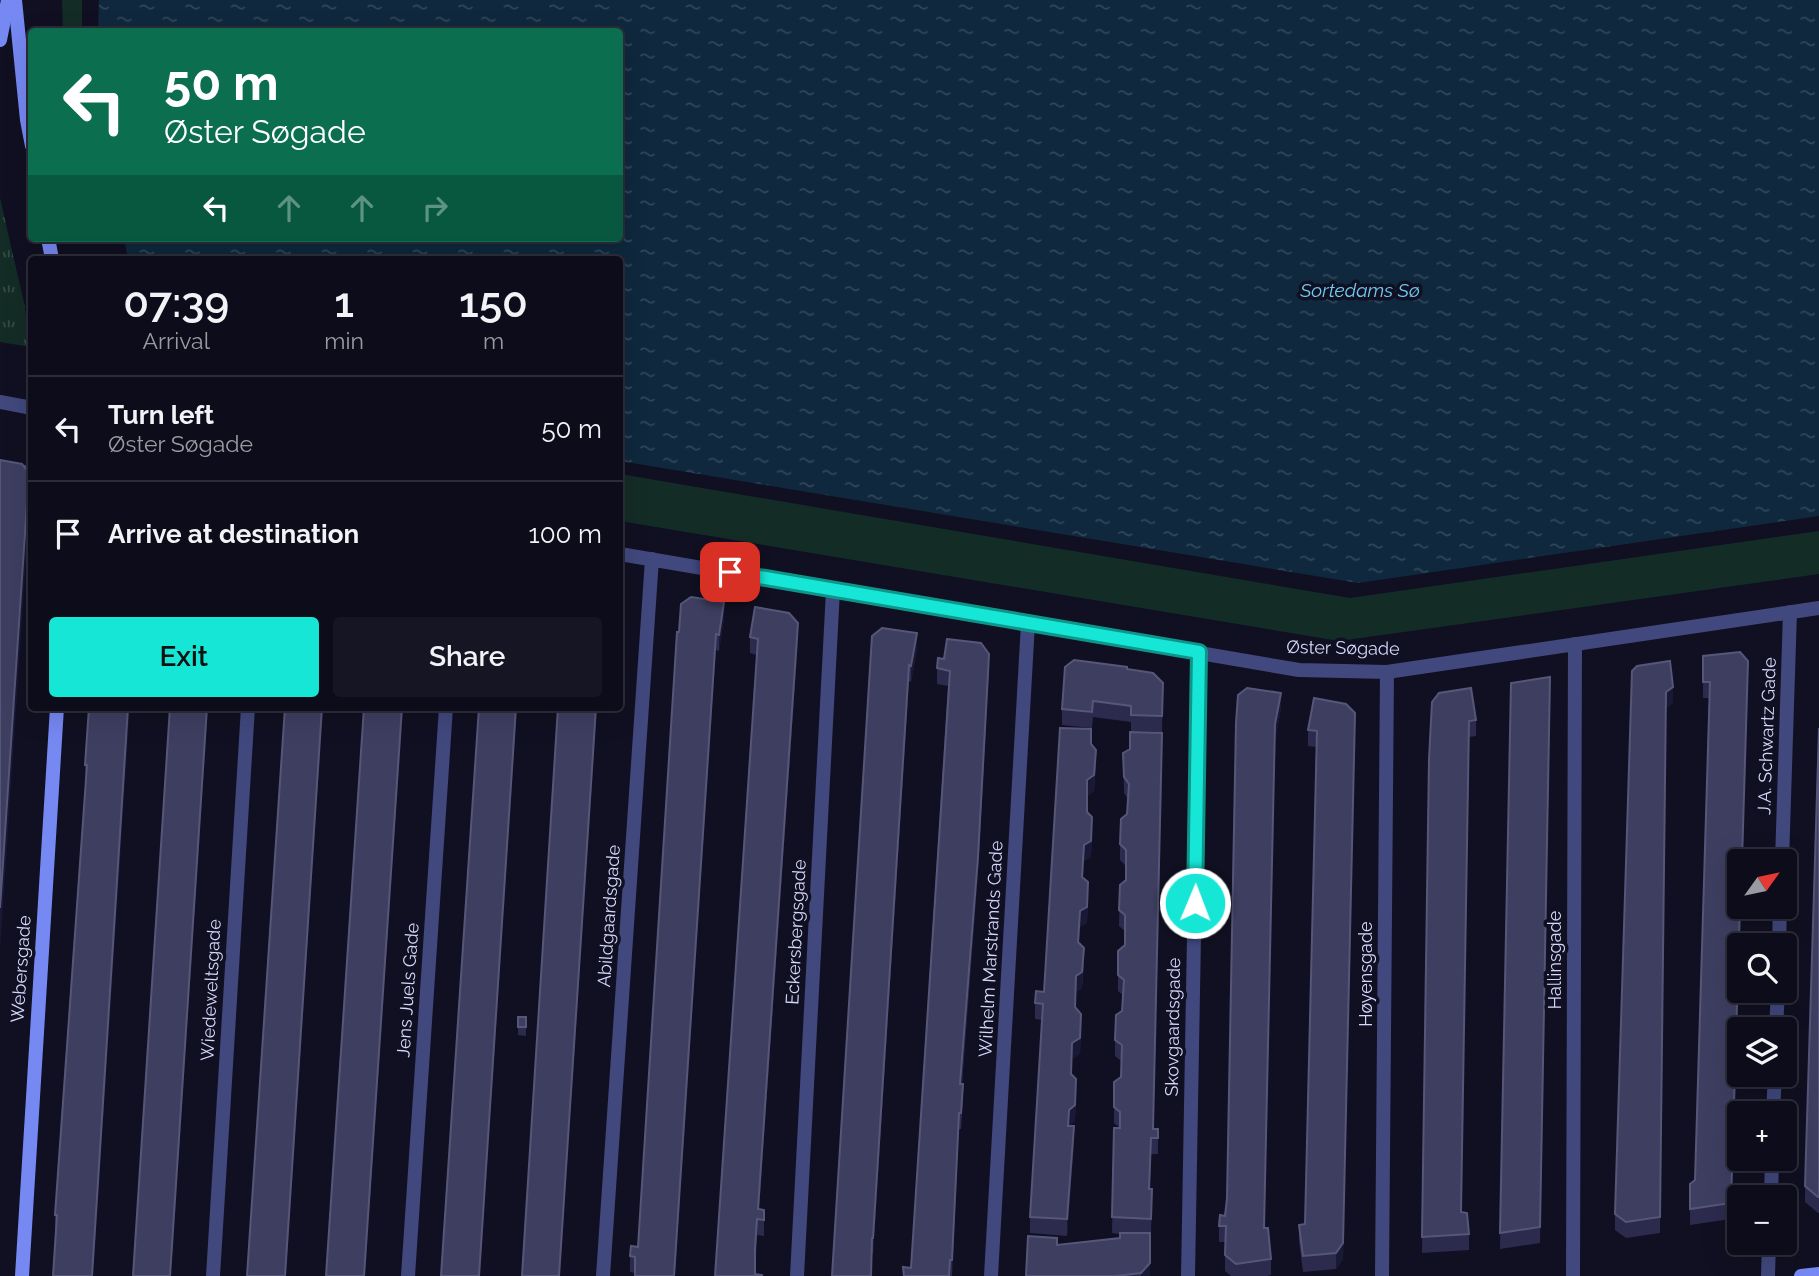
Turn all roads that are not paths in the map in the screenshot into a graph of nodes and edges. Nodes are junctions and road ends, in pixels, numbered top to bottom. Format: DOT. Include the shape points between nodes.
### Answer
graph roads {
  1 [pos="8,0"];
  2 [pos="15,0"];
  3 [pos="0,40"];
  4 [pos="28,125"];
  5 [pos="0,402"];
  6 [pos="28,407"];
  7 [pos="0,469"];
  8 [pos="28,472"];
  9 [pos="623,554"];
  10 [pos="652,559"];
  11 [pos="833,590"];
  12 [pos="1819,608"];
  13 [pos="1790,612"];
  14 [pos="1028,623"];
  15 [pos="1575,644"];
  16 [pos="1199,652"];
  17 [pos="1387,672"];
  18 [pos="57,711"];
  19 [pos="248,711"];
  20 [pos="446,711"];
  21 [pos="1782,849"];
  22 [pos="1769,1255"];
  23 [pos="1819,1274"];
  24 [pos="22,1276"];
  25 [pos="213,1276"];
  26 [pos="408,1276"];
  27 [pos="603,1276"];
  28 [pos="797,1276"];
  29 [pos="991,1276"];
  30 [pos="1188,1276"];
  31 [pos="1382,1276"];
  32 [pos="1573,1276"];
  33 [pos="1768,1276"];
  34 [pos="1801,1276"];
  1 -- 3 [label="street"];
  2 -- 4 [label="street"];
  5 -- 6 [label="street"];
  7 -- 8 [label="street"];
  9 -- 10 [label="street, Øster Søgade"];
  10 -- 11 [label="street, Øster Søgade"];
  10 -- 27 [label="street, Abildgaardsgade"];
  11 -- 14 [label="street, Øster Søgade"];
  11 -- 28 [label="street, Eckersbergsgade"];
  12 -- 13 [label="street, Øster Søgade"];
  13 -- 15 [label="street, Øster Søgade"];
  13 -- 21 [label="street, J.A. Schwartz Gade"];
  14 -- 16 [label="street, Øster Søgade"];
  14 -- 29 [label="street, Wilhelm Marstrands Gade"];
  15 -- 17 [label="street, Øster Søgade"];
  15 -- 32 [label="street, Hallinsgade"];
  16 -- 17 [label="street, Øster Søgade" via="1299,670"];
  16 -- 30 [label="street, Skovgaardsgade"];
  17 -- 31 [label="street, Høyensgade"];
  18 -- 24 [label="street, Webersgade"];
  19 -- 25 [label="street, Wiedeweltsgade"];
  20 -- 26 [label="street, Jens Juels Gade"];
  22 -- 33 [label="street"];
  23 -- 34 [label="street"];
}
